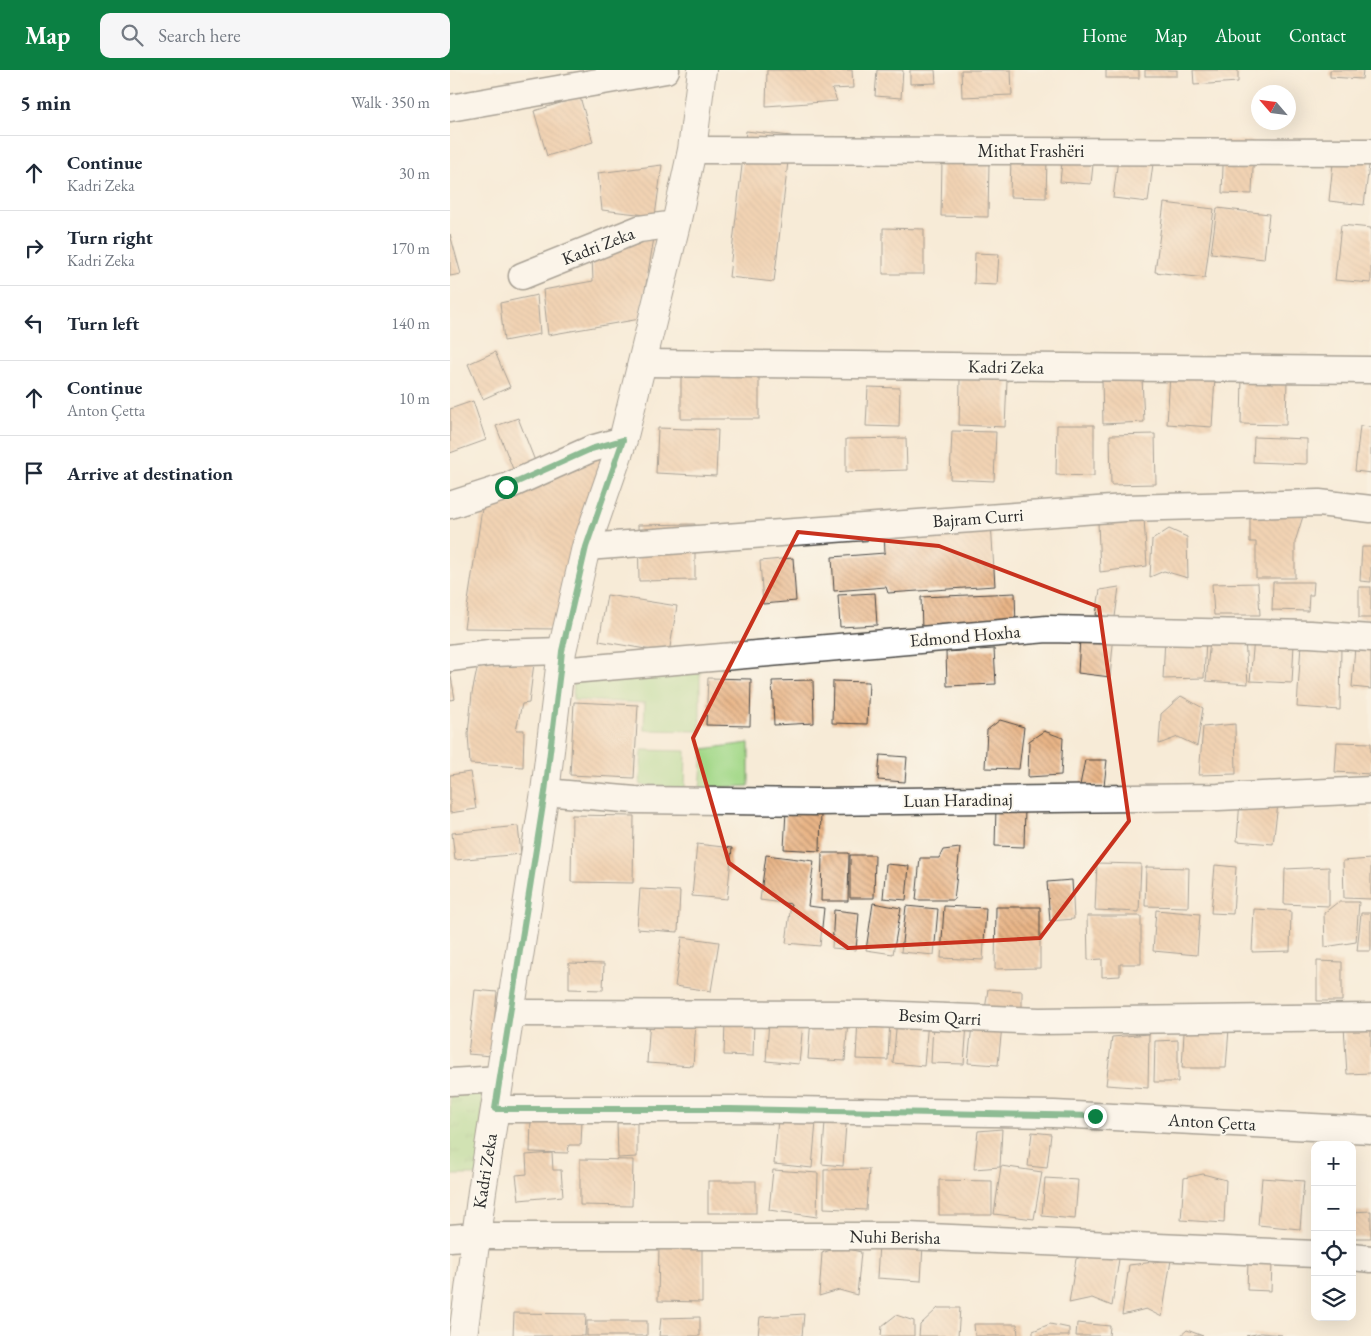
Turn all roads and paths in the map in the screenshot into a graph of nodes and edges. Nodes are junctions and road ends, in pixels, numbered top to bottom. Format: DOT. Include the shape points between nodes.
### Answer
graph roads {
  1 [pos="666,70"];
  2 [pos="702,70"];
  3 [pos="450,108"];
  4 [pos="692,150"];
  5 [pos="1371,152"];
  6 [pos="676,224"];
  7 [pos="522,276"];
  8 [pos="642,364"];
  9 [pos="1371,370"];
  10 [pos="623,440"];
  11 [pos="450,505"];
  12 [pos="1371,509"];
  13 [pos="586,547"];
  14 [pos="1371,638"];
  15 [pos="450,658"];
  16 [pos="561,661"];
  17 [pos="1371,790"];
  18 [pos="545,792"];
  19 [pos="510,1013"];
  20 [pos="1371,1017"];
  21 [pos="500,1079"];
  22 [pos="450,1082"];
  23 [pos="495,1109"];
  24 [pos="1371,1130"];
  25 [pos="463,1237"];
  26 [pos="1311,1254"];
  27 [pos="1356,1257"];
  28 [pos="1371,1259"];
  29 [pos="463,1336"];
  1 -- 3 [label="street"];
  2 -- 4 [label="street, Kadri Zeka"];
  4 -- 5 [label="street, Mithat Frashëri"];
  4 -- 6 [label="street, Kadri Zeka"];
  6 -- 7 [label="street, Kadri Zeka" via="639,229"];
  6 -- 8 [label="street, Kadri Zeka"];
  8 -- 9 [label="street, Kadri Zeka"];
  8 -- 10 [label="street, Kadri Zeka"];
  10 -- 11 [label="street" via="591,449 506,487"];
  10 -- 13 [label="street, Kadri Zeka"];
  12 -- 13 [label="street, Bajram Curri" via="1319,503 1125,508"];
  13 -- 16 [label="street, Kadri Zeka"];
  14 -- 16 [label="street, Edmond Hoxha" via="1048,629"];
  15 -- 16 [label="street" via="489,654"];
  16 -- 18 [label="street, Kadri Zeka"];
  17 -- 18 [label="street, Luan Haradinaj" via="1218,797 817,802 635,800"];
  18 -- 19 [label="street, Kadri Zeka"];
  19 -- 20 [label="street, Besim Qarri" via="877,1014 1039,1021"];
  19 -- 21 [label="street, Kadri Zeka"];
  21 -- 22 [label="street"];
  21 -- 23 [label="street, Kadri Zeka"];
  23 -- 24 [label="street, Anton Çetta" via="1054,1114"];
  23 -- 25 [label="street, Kadri Zeka"];
  25 -- 26 [label="street, Nuhi Berisha" via="907,1236"];
  25 -- 29 [label="street, Kadri Zeka"];
  27 -- 28 [label="street"];
}
